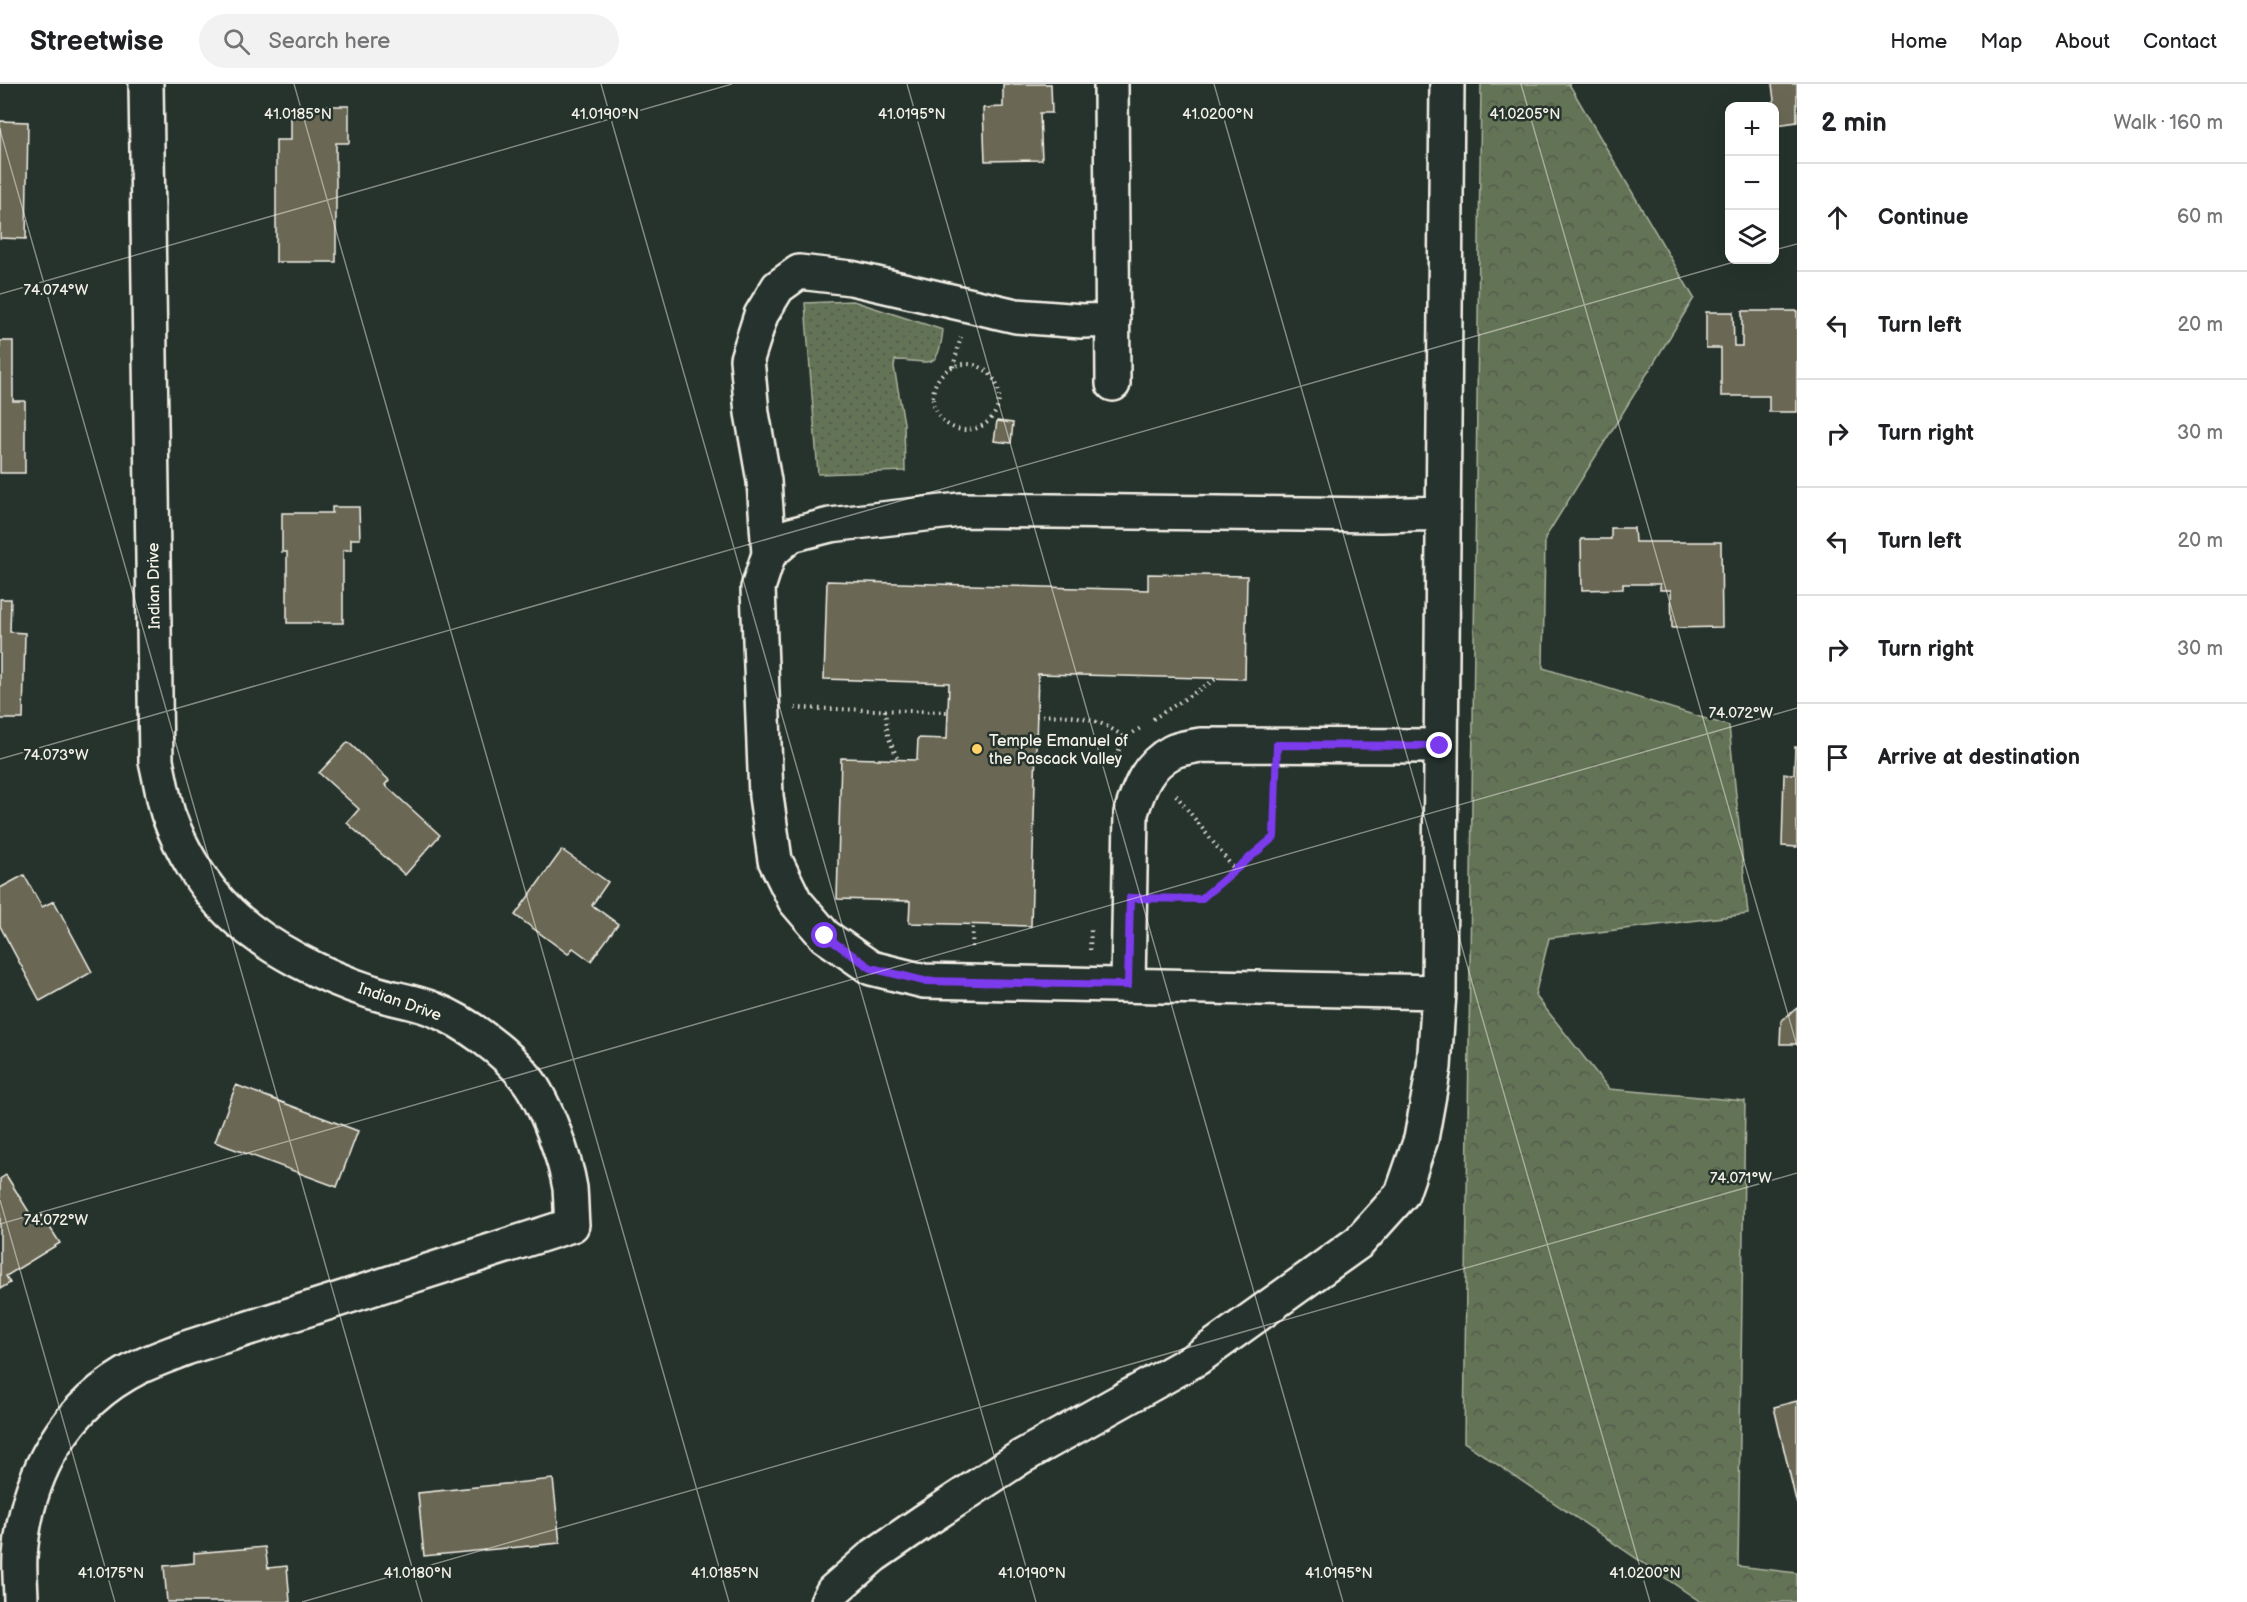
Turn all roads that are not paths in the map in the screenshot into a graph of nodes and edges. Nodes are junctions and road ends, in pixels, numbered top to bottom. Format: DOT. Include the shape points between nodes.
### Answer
graph roads {
  1 [pos="146,84"];
  2 [pos="1111,84"];
  3 [pos="1447,84"];
  4 [pos="1113,320"];
  5 [pos="1113,384"];
  6 [pos="1442,513"];
  7 [pos="769,555"];
  8 [pos="1440,746"];
  9 [pos="1128,985"];
  10 [pos="1439,992"];
  11 [pos="21,1602"];
  12 [pos="827,1602"];
  1 -- 11 [label="street, Indian Drive" via="156,761 168,814 208,889 231,914 272,945 305,966 370,992 434,1009 484,1036 527,1080 549,1120 570,1188 572,1225 186,1348 138,1368 99,1394 67,1424 45,1457 27,1512 20,1556"];
  2 -- 4 [label="street"];
  3 -- 6 [label="street"];
  4 -- 5 [label="street"];
  4 -- 7 [label="street" via="1016,316 851,278 799,272 778,287 761,315 747,358 764,481"];
  6 -- 7 [label="street" via="960,510 830,525 791,535"];
  6 -- 8 [label="street"];
  7 -- 9 [label="street" via="758,588 766,796 775,860 795,901 825,936 871,968 924,981"];
  8 -- 9 [label="street" via="1200,745 1173,752 1153,766 1140,786 1131,813"];
  8 -- 10 [label="street"];
  9 -- 10 [label="street"];
  10 -- 12 [label="street" via="1434,1067 1421,1139 1402,1194 1359,1242 1196,1359 1021,1457 873,1556 833,1591"];
}
